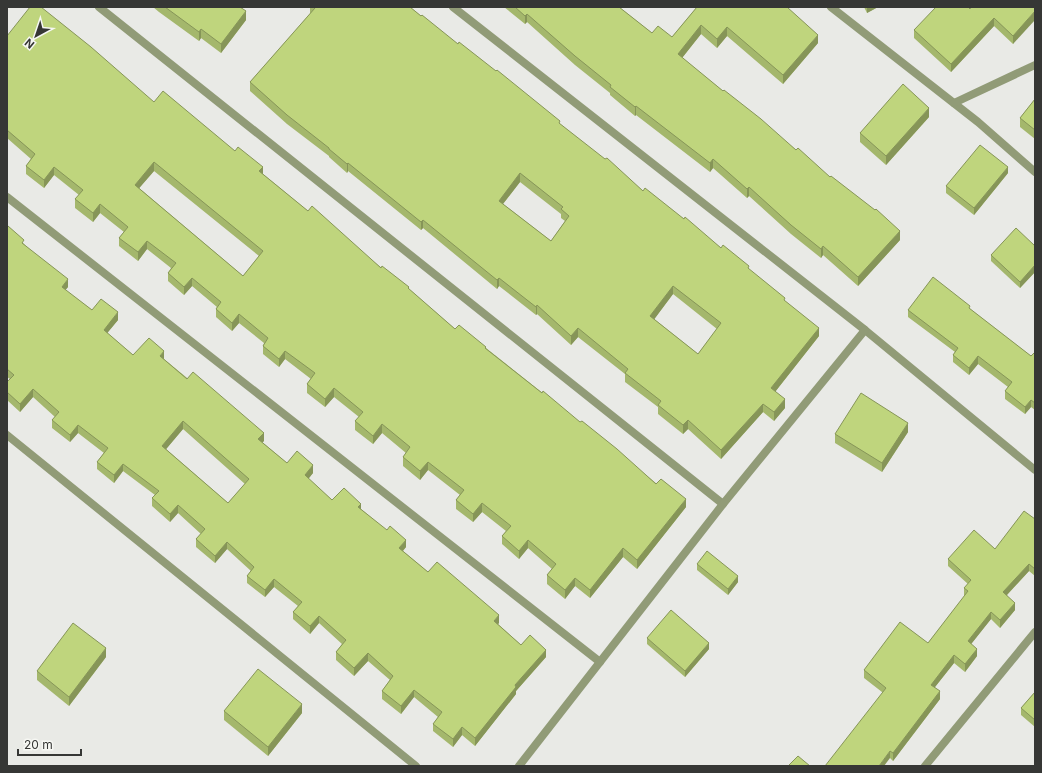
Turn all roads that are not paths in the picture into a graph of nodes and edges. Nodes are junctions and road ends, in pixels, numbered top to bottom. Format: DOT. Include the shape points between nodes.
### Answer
graph roads {
  1 [pos="99,7"];
  2 [pos="453,7"];
  3 [pos="831,7"];
  4 [pos="1035,65"];
  5 [pos="954,103"];
  6 [pos="1035,172"];
  7 [pos="7,197"];
  8 [pos="865,330"];
  9 [pos="7,435"];
  10 [pos="1035,470"];
  11 [pos="723,504"];
  12 [pos="1035,632"];
  13 [pos="600,662"];
  14 [pos="416,766"];
  15 [pos="519,766"];
  16 [pos="925,766"];
  1 -- 11 [label="street"];
  2 -- 8 [label="street"];
  3 -- 5 [label="street"];
  4 -- 5 [label="street"];
  5 -- 6 [label="street"];
  7 -- 13 [label="street"];
  8 -- 10 [label="street"];
  8 -- 11 [label="street"];
  9 -- 14 [label="street"];
  11 -- 13 [label="street"];
  12 -- 16 [label="street"];
  13 -- 15 [label="street"];
}
